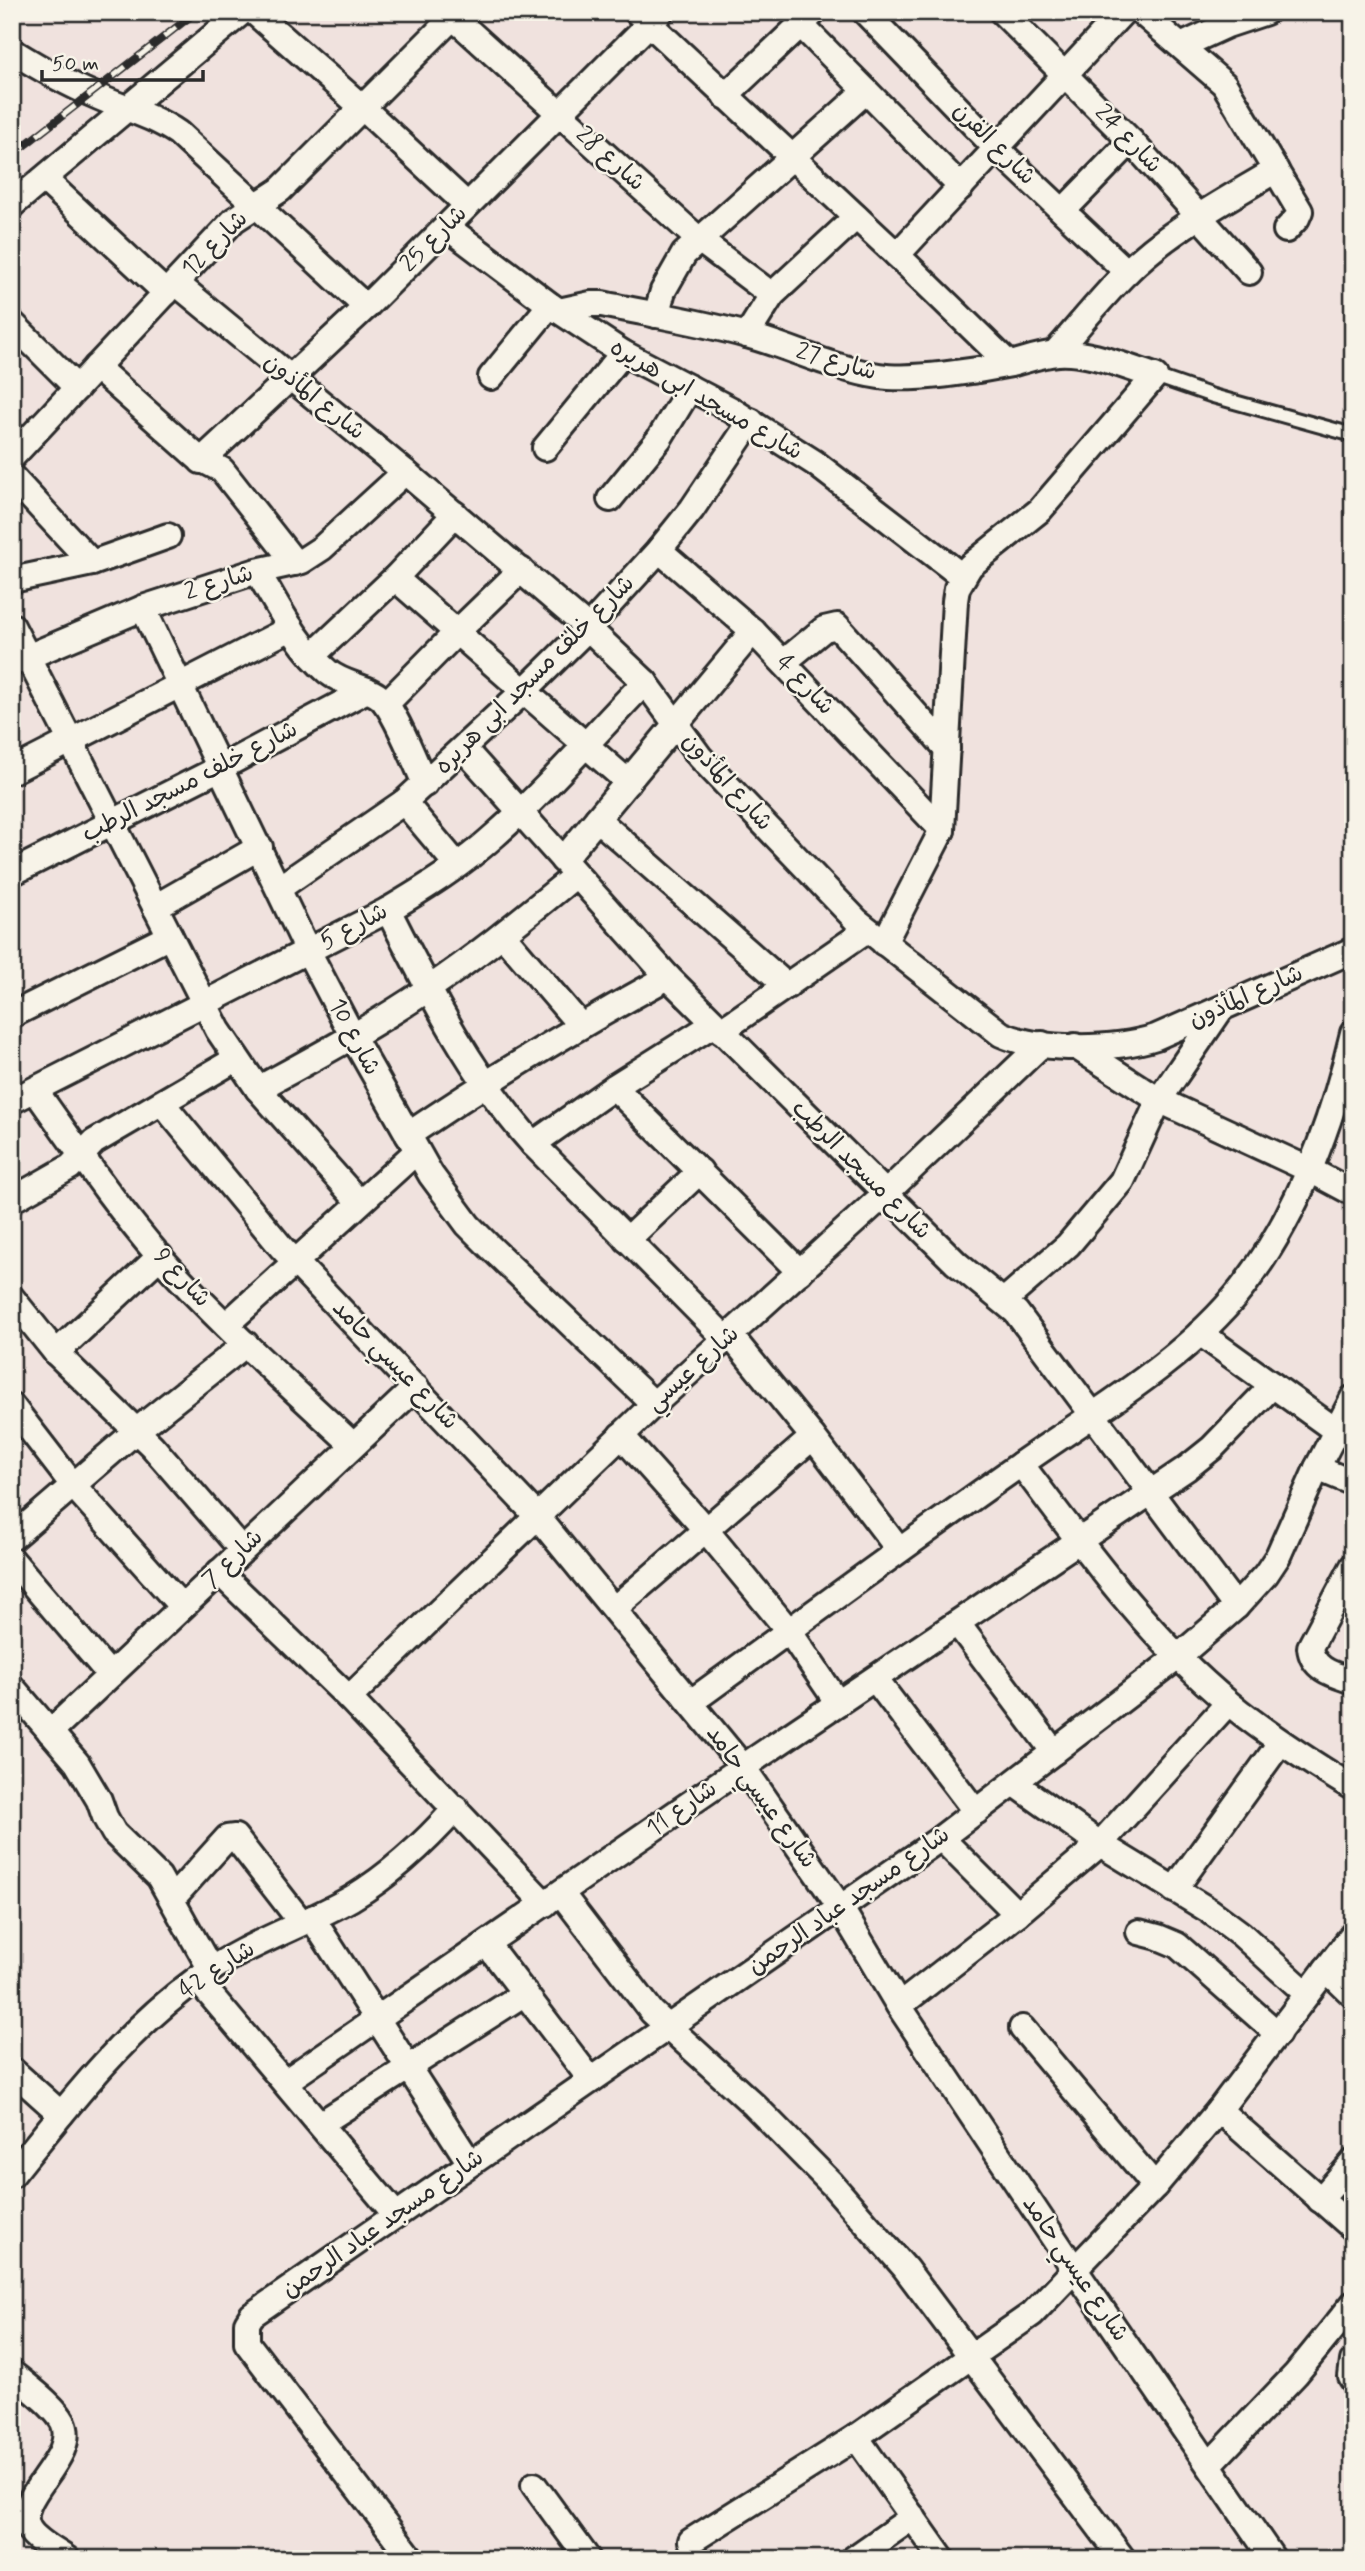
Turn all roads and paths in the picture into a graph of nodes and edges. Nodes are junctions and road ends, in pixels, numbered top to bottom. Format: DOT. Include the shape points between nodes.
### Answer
graph roads {
  1 [pos="242,12"];
  2 [pos="254,12"];
  3 [pos="865,12"];
  4 [pos="1002,12"];
  5 [pos="1122,12"];
  6 [pos="1141,12"];
  7 [pos="1251,14"];
  8 [pos="456,15"];
  9 [pos="649,16"];
  10 [pos="808,18"];
  11 [pos="1181,46"];
  12 [pos="12,51"];
  13 [pos="1066,76"];
  14 [pos="866,91"];
  15 [pos="725,96"];
  16 [pos="363,107"];
  17 [pos="127,109"];
  18 [pos="559,113"];
  19 [pos="1131,141"];
  20 [pos="997,149"];
  21 [pos="791,157"];
  22 [pos="1276,170"];
  23 [pos="44,179"];
  24 [pos="961,187"];
  25 [pos="12,205"];
  26 [pos="257,205"];
  27 [pos="467,205"];
  28 [pos="1063,211"];
  29 [pos="1200,215"];
  30 [pos="856,217"];
  31 [pos="447,227"];
  32 [pos="1286,230"];
  33 [pos="698,239"];
  34 [pos="897,255"];
  35 [pos="1127,272"];
  36 [pos="1249,272"];
  37 [pos="171,288"];
  38 [pos="772,295"];
  39 [pos="366,307"];
  40 [pos="555,308"];
  41 [pos="656,315"];
  42 [pos="12,323"];
  43 [pos="747,335"];
  44 [pos="1055,353"];
  45 [pos="623,354"];
  46 [pos="1009,364"];
  47 [pos="96,367"];
  48 [pos="1155,376"];
  49 [pos="491,377"];
  50 [pos="291,378"];
  51 [pos="77,388"];
  52 [pos="690,388"];
  53 [pos="751,421"];
  54 [pos="1353,435"];
  55 [pos="545,448"];
  56 [pos="12,457"];
  57 [pos="201,461"];
  58 [pos="405,472"];
  59 [pos="12,477"];
  60 [pos="610,499"];
  61 [pos="455,514"];
  62 [pos="168,536"];
  63 [pos="659,550"];
  64 [pos="92,563"];
  65 [pos="295,563"];
  66 [pos="521,570"];
  67 [pos="257,571"];
  68 [pos="963,577"];
  69 [pos="395,578"];
  70 [pos="12,580"];
  71 [pos="143,608"];
  72 [pos="12,626"];
  73 [pos="291,628"];
  74 [pos="588,628"];
  75 [pos="753,631"];
  76 [pos="457,632"];
  77 [pos="312,656"];
  78 [pos="20,660"];
  79 [pos="783,662"];
  80 [pos="645,682"];
  81 [pos="180,684"];
  82 [pos="526,690"];
  83 [pos="376,697"];
  84 [pos="676,723"];
  85 [pos="71,740"];
  86 [pos="585,744"];
  87 [pos="464,749"];
  88 [pos="947,749"];
  89 [pos="220,768"];
  90 [pos="12,771"];
  91 [pos="628,782"];
  92 [pos="425,784"];
  93 [pos="404,802"];
  94 [pos="521,812"];
  95 [pos="597,819"];
  96 [pos="113,822"];
  97 [pos="942,830"];
  98 [pos="260,847"];
  99 [pos="457,865"];
  100 [pos="569,867"];
  101 [pos="13,872"];
  102 [pos="279,888"];
  103 [pos="155,907"];
  104 [pos="388,910"];
  105 [pos="503,935"];
  106 [pos="170,936"];
  107 [pos="876,936"];
  108 [pos="1353,950"];
  109 [pos="308,951"];
  110 [pos="668,977"];
  111 [pos="787,986"];
  112 [pos="428,989"];
  113 [pos="203,1005"];
  114 [pos="1221,1009"];
  115 [pos="12,1015"];
  116 [pos="580,1025"];
  117 [pos="717,1028"];
  118 [pos="1353,1032"];
  119 [pos="353,1037"];
  120 [pos="1042,1044"];
  121 [pos="1074,1046"];
  122 [pos="236,1059"];
  123 [pos="484,1084"];
  124 [pos="614,1087"];
  125 [pos="258,1089"];
  126 [pos="35,1090"];
  127 [pos="1159,1100"];
  128 [pos="12,1101"];
  129 [pos="162,1103"];
  130 [pos="1345,1104"];
  131 [pos="412,1143"];
  132 [pos="533,1144"];
  133 [pos="82,1155"];
  134 [pos="1310,1170"];
  135 [pos="700,1171"];
  136 [pos="1353,1193"];
  137 [pos="885,1194"];
  138 [pos="12,1200"];
  139 [pos="359,1202"];
  140 [pos="627,1240"];
  141 [pos="160,1256"];
  142 [pos="295,1262"];
  143 [pos="800,1272"];
  144 [pos="12,1298"];
  145 [pos="1004,1300"];
  146 [pos="226,1325"];
  147 [pos="1200,1333"];
  148 [pos="728,1337"];
  149 [pos="246,1343"];
  150 [pos="56,1353"];
  151 [pos="1273,1385"];
  152 [pos="416,1387"];
  153 [pos="1353,1398"];
  154 [pos="654,1404"];
  155 [pos="12,1406"];
  156 [pos="1093,1413"];
  157 [pos="1335,1430"];
  158 [pos="136,1431"];
  159 [pos="621,1435"];
  160 [pos="813,1437"];
  161 [pos="353,1446"];
  162 [pos="1021,1464"];
  163 [pos="1317,1468"];
  164 [pos="1353,1483"];
  165 [pos="73,1485"];
  166 [pos="1151,1492"];
  167 [pos="537,1516"];
  168 [pos="705,1530"];
  169 [pos="12,1538"];
  170 [pos="1080,1541"];
  171 [pos="242,1550"];
  172 [pos="899,1550"];
  173 [pos="12,1559"];
  174 [pos="1353,1566"];
  175 [pos="219,1572"];
  176 [pos="182,1607"];
  177 [pos="1236,1607"];
  178 [pos="615,1608"];
  179 [pos="958,1624"];
  180 [pos="789,1631"];
  181 [pos="1178,1657"];
  182 [pos="110,1675"];
  183 [pos="875,1679"];
  184 [pos="1353,1681"];
  185 [pos="16,1698"];
  186 [pos="349,1698"];
  187 [pos="691,1702"];
  188 [pos="838,1703"];
  189 [pos="1228,1703"];
  190 [pos="50,1732"];
  191 [pos="1280,1743"];
  192 [pos="1055,1752"];
  193 [pos="743,1767"];
  194 [pos="1014,1783"];
  195 [pos="1353,1788"];
  196 [pos="456,1808"];
  197 [pos="976,1812"];
  198 [pos="941,1838"];
  199 [pos="1100,1844"];
  200 [pos="1174,1890"];
  201 [pos="172,1899"];
  202 [pos="553,1899"];
  203 [pos="840,1907"];
  204 [pos="1017,1914"];
  205 [pos="306,1920"];
  206 [pos="1139,1933"];
  207 [pos="1353,1934"];
  208 [pos="487,1944"];
  209 [pos="1326,1969"];
  210 [pos="204,1974"];
  211 [pos="525,1993"];
  212 [pos="1307,1994"];
  213 [pos="1353,1995"];
  214 [pos="899,2006"];
  215 [pos="377,2019"];
  216 [pos="667,2027"];
  217 [pos="1022,2028"];
  218 [pos="1278,2034"];
  219 [pos="408,2068"];
  220 [pos="12,2070"];
  221 [pos="591,2080"];
  222 [pos="285,2082"];
  223 [pos="1219,2110"];
  224 [pos="61,2114"];
  225 [pos="320,2124"];
  226 [pos="1353,2162"];
  227 [pos="470,2163"];
  228 [pos="12,2175"];
  229 [pos="1155,2186"];
  230 [pos="1320,2200"];
  231 [pos="396,2215"];
  232 [pos="1353,2228"];
  233 [pos="1075,2270"];
  234 [pos="1353,2304"];
  235 [pos="972,2357"];
  236 [pos="1353,2361"];
  237 [pos="14,2380"];
  238 [pos="1353,2380"];
  239 [pos="856,2437"];
  240 [pos="1210,2464"];
  241 [pos="534,2485"];
  242 [pos="913,2517"];
  243 [pos="17,2521"];
  244 [pos="691,2541"];
  245 [pos="68,2559"];
  246 [pos="412,2559"];
  247 [pos="588,2559"];
  248 [pos="853,2559"];
  249 [pos="943,2559"];
  250 [pos="1123,2559"];
  251 [pos="1273,2559"];
  1 -- 17 [label="street"];
  2 -- 16 [label="street"];
  3 -- 20 [label="street, شارع الفرن"];
  4 -- 13 [label="street, شارع 24"];
  5 -- 13 [label="street"];
  6 -- 11 [label="street"];
  7 -- 11 [label="street"];
  8 -- 16 [label="street, شارع 12"];
  8 -- 18 [label="street, شارع 28"];
  9 -- 15 [label="street"];
  9 -- 18 [label="street, شارع 25"];
  10 -- 14 [label="street"];
  10 -- 15 [label="street"];
  11 -- 22 [label="street" via="1224,84"];
  12 -- 17 [label="street"];
  13 -- 19 [label="street, شارع 24"];
  13 -- 20 [label="street"];
  14 -- 21 [label="street"];
  14 -- 24 [label="street"];
  15 -- 21 [label="street"];
  16 -- 26 [label="street, شارع 12" via="280,190"];
  16 -- 27 [label="street"];
  17 -- 23 [label="street"];
  17 -- 26 [label="street" via="178,133"];
  18 -- 27 [label="street, شارع 25"];
  18 -- 33 [label="street, شارع 28"];
  19 -- 28 [label="street"];
  19 -- 29 [label="street, شارع 24"];
  20 -- 24 [label="street"];
  20 -- 28 [label="street, شارع الفرن"];
  21 -- 30 [label="street"];
  21 -- 33 [label="street"];
  22 -- 29 [label="street"];
  22 -- 32 [label="street" via="1300,211"];
  23 -- 25 [label="street"];
  23 -- 37 [label="street, شارع المأذون"];
  24 -- 34 [label="street"];
  26 -- 37 [label="street, شارع 12" via="234,220"];
  26 -- 39 [label="street"];
  27 -- 31 [label="street, شارع 25"];
  28 -- 35 [label="street, شارع الفرن"];
  29 -- 35 [label="street"];
  29 -- 36 [label="street, شارع 24"];
  30 -- 34 [label="street"];
  30 -- 38 [label="street"];
  31 -- 39 [label="street, شارع 25"];
  31 -- 40 [label="street, شارع مسجد ابى هريره"];
  33 -- 38 [label="street, شارع 28"];
  33 -- 41 [label="street" via="667,282"];
  34 -- 46 [label="street"];
  35 -- 44 [label="street"];
  37 -- 47 [label="street, شارع 12"];
  37 -- 50 [label="street, شارع المأذون"];
  38 -- 43 [label="street"];
  39 -- 50 [label="street, شارع 25"];
  40 -- 41 [label="street, شارع 27" via="602,304"];
  40 -- 45 [label="street, شارع مسجد ابى هريره"];
  40 -- 49 [label="street"];
  41 -- 43 [label="street, شارع 27"];
  42 -- 51 [label="street"];
  43 -- 46 [label="street, شارع 27" via="879,376 902,378"];
  44 -- 46 [label="street, شارع 27"];
  44 -- 48 [label="street, شارع 27" via="1083,355"];
  45 -- 52 [label="street, شارع مسجد ابى هريره"];
  45 -- 55 [label="street"];
  47 -- 51 [label="street, شارع 12"];
  47 -- 57 [label="street"];
  48 -- 54 [label="lane"];
  48 -- 68 [label="street" via="1040,510 981,556"];
  50 -- 57 [label="street, شارع 25"];
  50 -- 58 [label="street, شارع المأذون"];
  51 -- 56 [label="street, شارع 12"];
  52 -- 53 [label="street, شارع مسجد ابى هريره"];
  52 -- 60 [label="street" via="659,439"];
  53 -- 63 [label="street, شارع خلف مسجد ابى هريره"];
  53 -- 68 [label="street, شارع مسجد ابى هريره"];
  57 -- 65 [label="street" via="222,470"];
  58 -- 61 [label="street, شارع المأذون"];
  58 -- 65 [label="street, شارع 2" via="322,548"];
  59 -- 64 [label="street"];
  61 -- 66 [label="street, شارع المأذون"];
  61 -- 69 [label="street"];
  62 -- 64 [label="street"];
  63 -- 74 [label="street, شارع خلف مسجد ابى هريره"];
  63 -- 75 [label="street, شارع 4"];
  64 -- 70 [label="street"];
  65 -- 67 [label="street, شارع 2"];
  66 -- 74 [label="street, شارع المأذون"];
  66 -- 76 [label="street, شارع خلف مسجد الرطب"];
  67 -- 71 [label="street, شارع 2"];
  67 -- 73 [label="street"];
  68 -- 88 [label="street" via="955,601"];
  69 -- 76 [label="street"];
  69 -- 77 [label="street"];
  71 -- 78 [label="street, شارع 2"];
  71 -- 81 [label="street, شارع 10"];
  72 -- 78 [label="street"];
  73 -- 77 [label="street"];
  73 -- 81 [label="street"];
  74 -- 80 [label="street, شارع المأذون"];
  74 -- 82 [label="street, شارع خلف مسجد ابى هريره"];
  75 -- 79 [label="street, شارع 4"];
  75 -- 84 [label="street"];
  76 -- 82 [label="street"];
  76 -- 83 [label="street, شارع خلف مسجد الرطب"];
  77 -- 83 [label="street" via="340,680"];
  78 -- 85 [label="street"];
  79 -- 88 [label="street" via="824,629 837,626"];
  79 -- 97 [label="street, شارع 4"];
  80 -- 84 [label="street, شارع المأذون"];
  80 -- 86 [label="street, شارع 5"];
  81 -- 85 [label="street"];
  81 -- 89 [label="street, شارع 10"];
  82 -- 86 [label="street"];
  82 -- 87 [label="street, شارع خلف مسجد ابى هريره"];
  83 -- 89 [label="street, شارع خلف مسجد الرطب"];
  83 -- 92 [label="street"];
  84 -- 91 [label="street"];
  84 -- 107 [label="street, شارع المأذون" via="700,757"];
  85 -- 90 [label="street"];
  85 -- 96 [label="street"];
  86 -- 91 [label="street"];
  86 -- 94 [label="street, شارع 5"];
  87 -- 92 [label="street, شارع خلف مسجد ابى هريره"];
  87 -- 94 [label="street, شارع مسجد الرطب"];
  88 -- 97 [label="street"];
  89 -- 96 [label="street, شارع خلف مسجد الرطب"];
  89 -- 98 [label="street, شارع 10"];
  91 -- 95 [label="street"];
  92 -- 93 [label="street, شارع خلف مسجد ابى هريره"];
  93 -- 99 [label="street"];
  93 -- 102 [label="street, شارع خلف مسجد ابى هريره"];
  94 -- 99 [label="street, شارع 5"];
  94 -- 100 [label="street, شارع مسجد الرطب"];
  95 -- 100 [label="street"];
  95 -- 111 [label="street"];
  96 -- 101 [label="street, شارع خلف مسجد الرطب"];
  96 -- 103 [label="street"];
  97 -- 107 [label="street"];
  98 -- 102 [label="street, شارع 10"];
  98 -- 103 [label="street"];
  99 -- 104 [label="street, شارع 5"];
  100 -- 105 [label="street"];
  100 -- 110 [label="street, شارع مسجد الرطب"];
  102 -- 109 [label="street, شارع 10"];
  103 -- 106 [label="street"];
  104 -- 109 [label="street, شارع 5"];
  104 -- 112 [label="street"];
  105 -- 112 [label="street"];
  105 -- 116 [label="street"];
  106 -- 113 [label="street"];
  106 -- 115 [label="street"];
  107 -- 111 [label="street"];
  107 -- 120 [label="street, شارع المأذون" via="1001,1034"];
  108 -- 114 [label="street, شارع المأذون"];
  109 -- 113 [label="street, شارع 5"];
  109 -- 119 [label="street, شارع 10"];
  110 -- 116 [label="street"];
  110 -- 117 [label="street, شارع مسجد الرطب"];
  111 -- 117 [label="street"];
  112 -- 119 [label="street"];
  112 -- 123 [label="street"];
  113 -- 122 [label="street"];
  113 -- 126 [label="street, شارع 5"];
  114 -- 121 [label="street, شارع المأذون" via="1124,1046"];
  114 -- 127 [label="street"];
  116 -- 123 [label="street"];
  117 -- 124 [label="street"];
  117 -- 137 [label="street, شارع مسجد الرطب"];
  118 -- 130 [label="street"];
  119 -- 125 [label="street"];
  119 -- 131 [label="street, شارع 10"];
  120 -- 121 [label="street, شارع المأذون"];
  120 -- 137 [label="street, شارع عيسي"];
  121 -- 127 [label="street"];
  122 -- 125 [label="street"];
  122 -- 129 [label="street"];
  123 -- 131 [label="street"];
  123 -- 132 [label="street"];
  124 -- 132 [label="street"];
  124 -- 135 [label="street"];
  125 -- 139 [label="street"];
  126 -- 128 [label="street, شارع 5"];
  126 -- 133 [label="street, شارع 9"];
  127 -- 134 [label="street"];
  127 -- 145 [label="street" via="1110,1197 1068,1245"];
  129 -- 133 [label="street" via="94,1142"];
  129 -- 142 [label="street, شارع عيسي حامد"];
  130 -- 134 [label="street"];
  131 -- 139 [label="street"];
  131 -- 154 [label="street, شارع 10" via="468,1225"];
  132 -- 140 [label="street"];
  133 -- 138 [label="street" via="70,1167"];
  133 -- 141 [label="street, شارع 9"];
  134 -- 136 [label="street"];
  134 -- 147 [label="street" via="1242,1288"];
  135 -- 140 [label="street"];
  135 -- 143 [label="street"];
  137 -- 143 [label="street, شارع عيسي"];
  137 -- 145 [label="street, شارع مسجد الرطب" via="962,1268"];
  139 -- 142 [label="street"];
  140 -- 148 [label="street"];
  141 -- 146 [label="street, شارع 9"];
  141 -- 150 [label="street"];
  142 -- 146 [label="street"];
  142 -- 152 [label="street, شارع عيسي حامد"];
  143 -- 148 [label="street, شارع عيسي"];
  144 -- 150 [label="street"];
  145 -- 156 [label="street, شارع مسجد الرطب"];
  146 -- 149 [label="street, شارع 9"];
  147 -- 151 [label="street"];
  147 -- 156 [label="street"];
  148 -- 154 [label="street, شارع عيسي"];
  148 -- 160 [label="street"];
  149 -- 158 [label="street"];
  149 -- 161 [label="street, شارع 9"];
  150 -- 158 [label="street"];
  151 -- 157 [label="street"];
  151 -- 166 [label="street, شارع 11" via="1212,1448"];
  152 -- 161 [label="street, شارع 7"];
  152 -- 167 [label="street, شارع عيسي حامد"];
  153 -- 157 [label="street, شارع مسجد عباد الرحمن"];
  154 -- 159 [label="street, شارع عيسي"];
  155 -- 165 [label="street"];
  156 -- 162 [label="street"];
  156 -- 166 [label="street, شارع مسجد الرطب"];
  157 -- 163 [label="street, شارع مسجد عباد الرحمن"];
  158 -- 165 [label="street"];
  158 -- 171 [label="street"];
  159 -- 167 [label="street, شارع عيسي"];
  159 -- 168 [label="street"];
  160 -- 168 [label="street"];
  160 -- 172 [label="street"];
  161 -- 171 [label="street, شارع 7"];
  162 -- 170 [label="street"];
  162 -- 172 [label="street"];
  163 -- 164 [label="street"];
  163 -- 177 [label="street, شارع مسجد عباد الرحمن" via="1278,1556"];
  165 -- 169 [label="street"];
  165 -- 176 [label="street"];
  166 -- 170 [label="street, شارع 11"];
  166 -- 177 [label="street, شارع مسجد الرطب"];
  167 -- 178 [label="street, شارع عيسي حامد"];
  167 -- 186 [label="street, شارع عيسي"];
  168 -- 178 [label="street"];
  168 -- 180 [label="street"];
  170 -- 179 [label="street, شارع 11"];
  170 -- 181 [label="street"];
  171 -- 175 [label="street, شارع 7"];
  172 -- 180 [label="street"];
  173 -- 182 [label="street"];
  174 -- 184 [label="street" via="1310,1647 1317,1664"];
  175 -- 176 [label="street, شارع 7"];
  175 -- 186 [label="street"];
  176 -- 182 [label="street, شارع 7"];
  177 -- 181 [label="street, شارع مسجد عباد الرحمن"];
  178 -- 187 [label="street, شارع عيسي حامد"];
  179 -- 183 [label="street, شارع 11"];
  179 -- 192 [label="street"];
  180 -- 187 [label="street"];
  180 -- 188 [label="street"];
  181 -- 189 [label="street"];
  181 -- 192 [label="street, شارع مسجد عباد الرحمن"];
  182 -- 190 [label="street, شارع 7"];
  183 -- 188 [label="street, شارع 11"];
  183 -- 197 [label="street"];
  185 -- 190 [label="street"];
  186 -- 196 [label="street"];
  187 -- 193 [label="street, شارع عيسي حامد"];
  188 -- 193 [label="street, شارع 11"];
  189 -- 191 [label="street"];
  189 -- 199 [label="street"];
  190 -- 201 [label="street" via="89,1781 114,1833 159,1877"];
  191 -- 195 [label="street"];
  191 -- 200 [label="street"];
  192 -- 194 [label="street, شارع مسجد عباد الرحمن"];
  193 -- 202 [label="street, شارع 11"];
  193 -- 203 [label="street, شارع عيسي حامد"];
  194 -- 197 [label="street, شارع مسجد عباد الرحمن"];
  194 -- 199 [label="street"];
  196 -- 202 [label="street"];
  196 -- 205 [label="street, شارع 42" via="391,1872"];
  197 -- 198 [label="street, شارع مسجد عباد الرحمن"];
  198 -- 203 [label="street, شارع مسجد عباد الرحمن"];
  198 -- 204 [label="street"];
  199 -- 200 [label="street"];
  199 -- 204 [label="street"];
  200 -- 212 [label="street" via="1241,1934"];
  201 -- 205 [label="street" via="227,1838 235,1837"];
  201 -- 210 [label="street"];
  202 -- 208 [label="street, شارع 11"];
  202 -- 216 [label="street"];
  203 -- 214 [label="street, شارع عيسي حامد"];
  203 -- 216 [label="street, شارع مسجد عباد الرحمن"];
  204 -- 214 [label="street"];
  205 -- 210 [label="street, شارع 42"];
  205 -- 215 [label="street"];
  206 -- 218 [label="street" via="1185,1951"];
  207 -- 209 [label="street"];
  208 -- 211 [label="street"];
  208 -- 215 [label="street, شارع 11"];
  209 -- 212 [label="street"];
  209 -- 213 [label="street"];
  210 -- 222 [label="street"];
  210 -- 224 [label="street, شارع 42" via="132,2035"];
  211 -- 219 [label="street"];
  211 -- 221 [label="street"];
  212 -- 218 [label="street"];
  214 -- 233 [label="street, شارع عيسي حامد"];
  215 -- 219 [label="street"];
  215 -- 222 [label="street, شارع 11"];
  216 -- 221 [label="street, شارع مسجد عباد الرحمن"];
  216 -- 235 [label="street" via="832,2184 905,2268"];
  217 -- 229 [label="street"];
  218 -- 223 [label="street"];
  219 -- 225 [label="street"];
  219 -- 227 [label="street"];
  220 -- 224 [label="street"];
  221 -- 227 [label="street, شارع مسجد عباد الرحمن"];
  222 -- 225 [label="street"];
  223 -- 229 [label="street"];
  223 -- 230 [label="street"];
  224 -- 228 [label="street, شارع 42"];
  225 -- 231 [label="street"];
  226 -- 230 [label="street"];
  227 -- 231 [label="street, شارع مسجد عباد الرحمن"];
  229 -- 233 [label="street"];
  230 -- 232 [label="street"];
  231 -- 246 [label="street, شارع مسجد عباد الرحمن" via="252,2315 247,2323 247,2343"];
  233 -- 235 [label="street" via="1032,2314"];
  233 -- 240 [label="street, شارع عيسي حامد"];
  234 -- 240 [label="street" via="1296,2374"];
  235 -- 239 [label="street"];
  235 -- 250 [label="street"];
  236 -- 238 [label="street"];
  237 -- 243 [label="street" via="56,2413 66,2431 62,2451 26,2518"];
  239 -- 242 [label="street"];
  239 -- 244 [label="street"];
  240 -- 251 [label="street, شارع عيسي حامد"];
  241 -- 247 [label="street"];
  242 -- 248 [label="street"];
  242 -- 249 [label="street"];
  243 -- 245 [label="street"];
}
